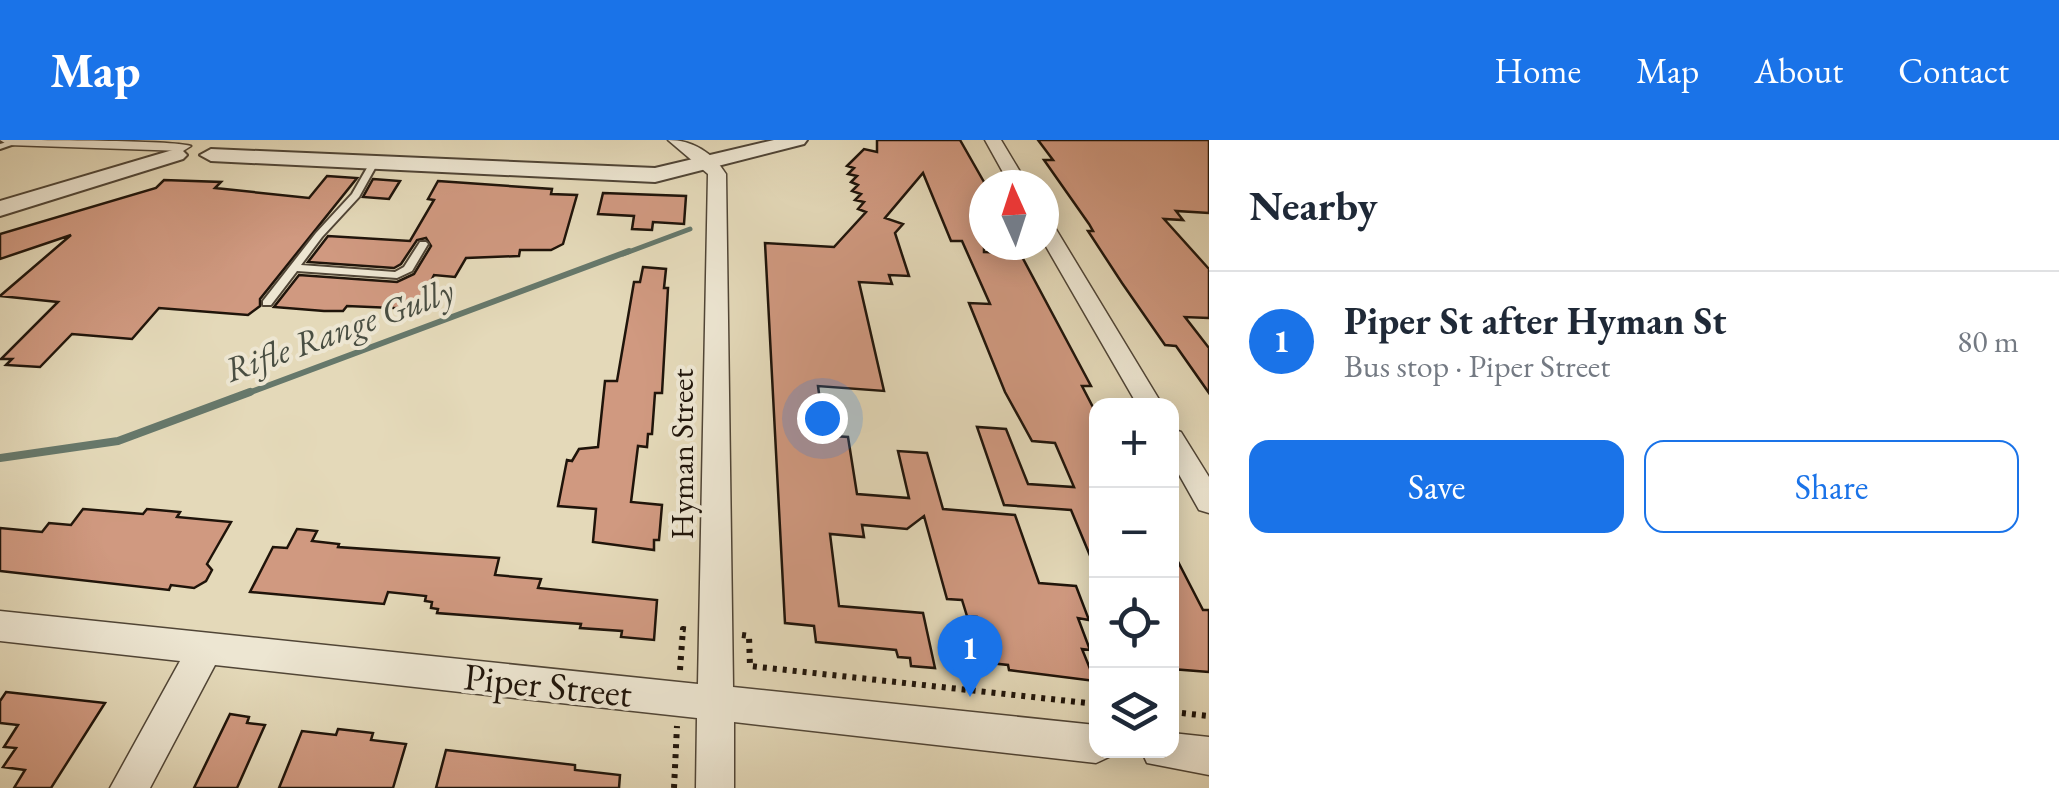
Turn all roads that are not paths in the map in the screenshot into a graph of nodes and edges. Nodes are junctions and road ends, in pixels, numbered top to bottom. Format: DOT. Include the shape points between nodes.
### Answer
graph roads {
  1 [pos="8,140"];
  2 [pos="20,140"];
  3 [pos="243,140"];
  4 [pos="676,140"];
  5 [pos="796,140"];
  6 [pos="993,140"];
  7 [pos="97,145"];
  8 [pos="0,146"];
  9 [pos="217,147"];
  10 [pos="180,153"];
  11 [pos="136,159"];
  12 [pos="375,161"];
  13 [pos="711,164"];
  14 [pos="1010,170"];
  15 [pos="107,177"];
  16 [pos="0,209"];
  17 [pos="422,244"];
  18 [pos="1059,251"];
  19 [pos="295,268"];
  20 [pos="267,304"];
  21 [pos="1147,398"];
  22 [pos="1179,451"];
  23 [pos="1209,502"];
  24 [pos="0,626"];
  25 [pos="206,649"];
  26 [pos="716,702"];
  27 [pos="1089,743"];
  28 [pos="1179,752"];
  29 [pos="1209,756"];
  30 [pos="129,788"];
  31 [pos="715,788"];
  1 -- 2 [label="street"];
  2 -- 7 [label="street"];
  2 -- 8 [label="lane"];
  3 -- 9 [label="street"];
  4 -- 13 [label="street"];
  5 -- 13 [label="street"];
  6 -- 14 [label="street"];
  7 -- 10 [label="street"];
  7 -- 11 [label="street"];
  9 -- 10 [label="street"];
  9 -- 12 [label="street" via="293,160"];
  10 -- 11 [label="street"];
  10 -- 15 [label="street"];
  11 -- 15 [label="street"];
  12 -- 13 [label="street" via="643,175"];
  12 -- 19 [label="lane" via="364,185"];
  13 -- 26 [label="street, Hyman Street" via="718,206"];
  15 -- 16 [label="street"];
  17 -- 19 [label="lane" via="408,270 397,275"];
  18 -- 21 [label="street"];
  19 -- 20 [label="lane"];
  22 -- 23 [label="street"];
  24 -- 25 [label="street, Piper Street"];
  25 -- 26 [label="street, Piper Street"];
  25 -- 30 [label="street"];
  26 -- 27 [label="street, Piper Street"];
  26 -- 31 [label="street, Hyman Street"];
  28 -- 29 [label="street"];
}
